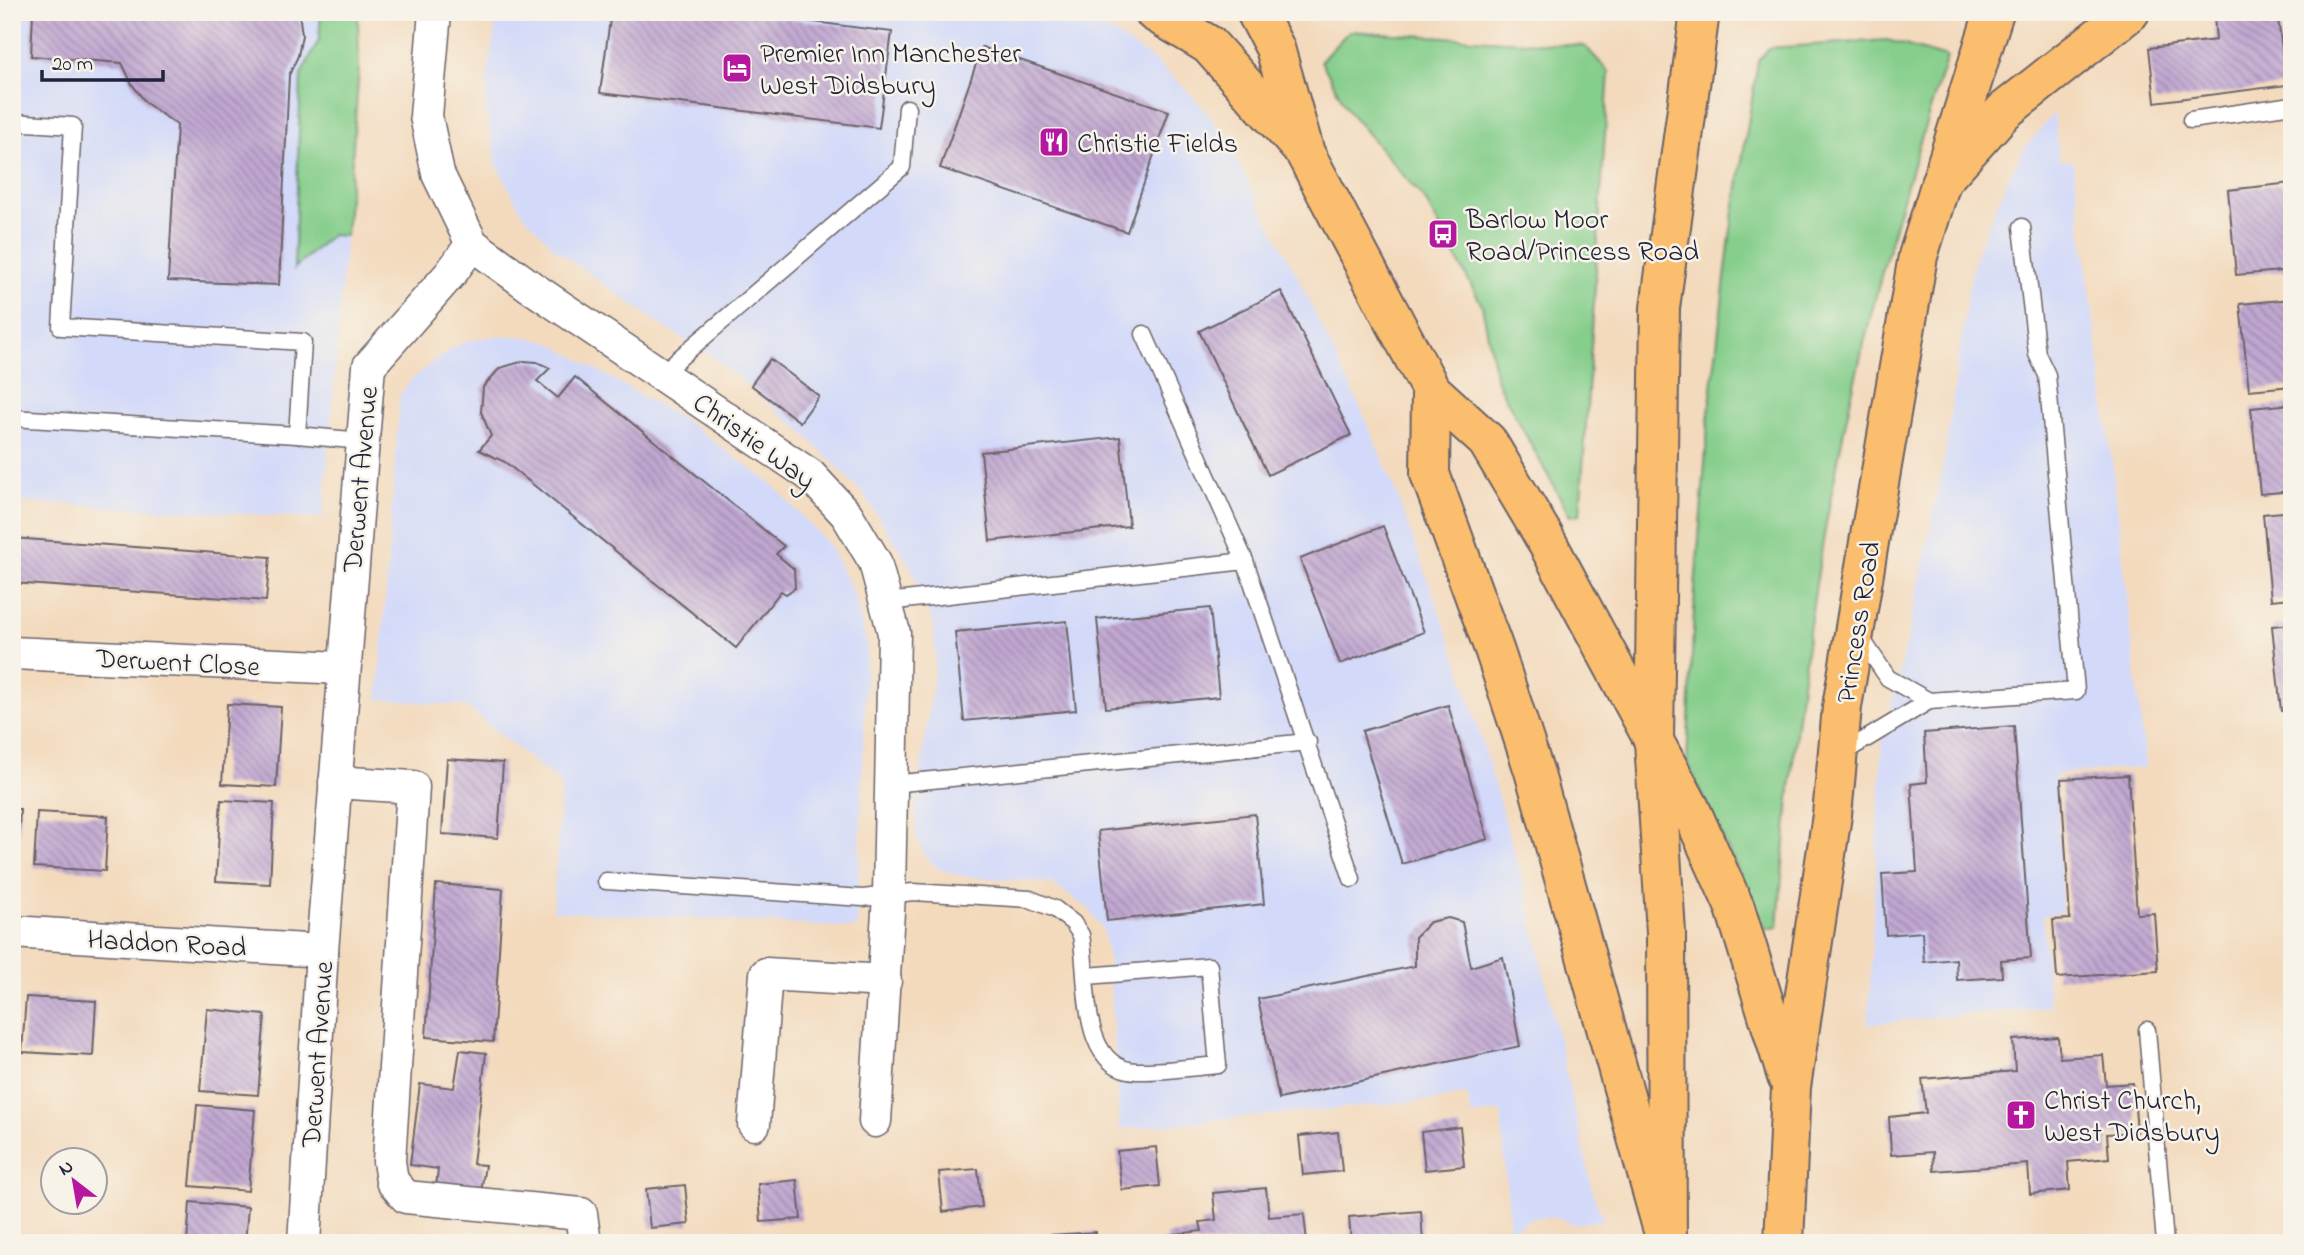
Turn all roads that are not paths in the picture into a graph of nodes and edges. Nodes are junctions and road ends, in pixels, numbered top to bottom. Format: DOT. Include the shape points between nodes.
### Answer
graph roads {
  1 [pos="435,12"];
  2 [pos="1154,12"];
  3 [pos="1256,12"];
  4 [pos="1700,12"];
  5 [pos="1994,12"];
  6 [pos="2130,12"];
  7 [pos="2292,105"];
  8 [pos="907,108"];
  9 [pos="2191,120"];
  10 [pos="12,122"];
  11 [pos="1305,153"];
  12 [pos="1941,181"];
  13 [pos="2022,227"];
  14 [pos="472,244"];
  15 [pos="1143,334"];
  16 [pos="662,373"];
  17 [pos="1431,390"];
  18 [pos="12,418"];
  19 [pos="297,435"];
  20 [pos="362,441"];
  21 [pos="1245,561"];
  22 [pos="887,602"];
  23 [pos="1856,626"];
  24 [pos="12,653"];
  25 [pos="343,668"];
  26 [pos="1929,701"];
  27 [pos="1654,741"];
  28 [pos="1308,742"];
  29 [pos="1838,755"];
  30 [pos="335,782"];
  31 [pos="892,784"];
  32 [pos="1352,879"];
  33 [pos="606,881"];
  34 [pos="889,895"];
  35 [pos="12,932"];
  36 [pos="322,951"];
  37 [pos="1087,976"];
  38 [pos="885,981"];
  39 [pos="2147,1030"];
  40 [pos="1790,1087"];
  41 [pos="875,1121"];
  42 [pos="754,1124"];
  43 [pos="304,1243"];
  44 [pos="585,1243"];
  45 [pos="1667,1243"];
  46 [pos="1784,1243"];
  47 [pos="2165,1243"];
  1 -- 14 [label="street" via="426,116 438,174"];
  2 -- 11 [label="main road" via="1209,45"];
  3 -- 11 [label="main road" via="1275,48"];
  4 -- 27 [label="main road" via="1660,307"];
  5 -- 12 [label="main road, Princess Road"];
  6 -- 12 [label="main road" via="2004,111"];
  7 -- 9 [label="lane"];
  8 -- 16 [label="lane" via="902,167"];
  10 -- 19 [label="lane" via="73,126 61,327 303,342"];
  11 -- 17 [label="main road"];
  12 -- 23 [label="main road, Princess Road" via="1919,256"];
  13 -- 26 [label="lane" via="2037,354 2047,375 2076,691"];
  14 -- 16 [label="street, Christie Way"];
  14 -- 20 [label="street, Derwent Avenue" via="369,366"];
  15 -- 21 [label="lane"];
  16 -- 22 [label="street, Christie Way" via="810,475 847,515 875,562"];
  17 -- 27 [label="main road" via="1487,441"];
  17 -- 45 [label="main road" via="1430,474 1534,771"];
  18 -- 19 [label="lane"];
  19 -- 20 [label="lane"];
  20 -- 25 [label="street, Derwent Avenue"];
  21 -- 22 [label="lane"];
  21 -- 28 [label="lane"];
  22 -- 31 [label="street, Christie Way" via="894,633"];
  23 -- 26 [label="lane" via="1869,654 1888,678"];
  23 -- 29 [label="main road, Princess Road"];
  24 -- 25 [label="street, Derwent Close"];
  25 -- 30 [label="street, Derwent Avenue"];
  26 -- 29 [label="lane"];
  27 -- 40 [label="main road" via="1735,908"];
  27 -- 45 [label="main road" via="1666,933"];
  28 -- 31 [label="lane"];
  28 -- 32 [label="lane"];
  29 -- 40 [label="main road, Princess Road"];
  30 -- 36 [label="street, Derwent Avenue"];
  30 -- 44 [label="street" via="412,787 389,1160 392,1181 406,1197 581,1214"];
  31 -- 34 [label="street, Christie Way"];
  33 -- 34 [label="lane" via="863,898"];
  34 -- 37 [label="lane" via="1030,899 1043,904 1077,929"];
  34 -- 38 [label="street, Christie Way"];
  35 -- 36 [label="street, Haddon Road"];
  36 -- 43 [label="street, Derwent Avenue"];
  37 -- 37 [label="lane" via="1093,1039 1107,1061 1137,1072 1218,1065 1209,966"];
  38 -- 41 [label="street, Christie Way"];
  38 -- 42 [label="street" via="766,974"];
  39 -- 47 [label="lane"];
  40 -- 46 [label="main road, Princess Road"];
}
